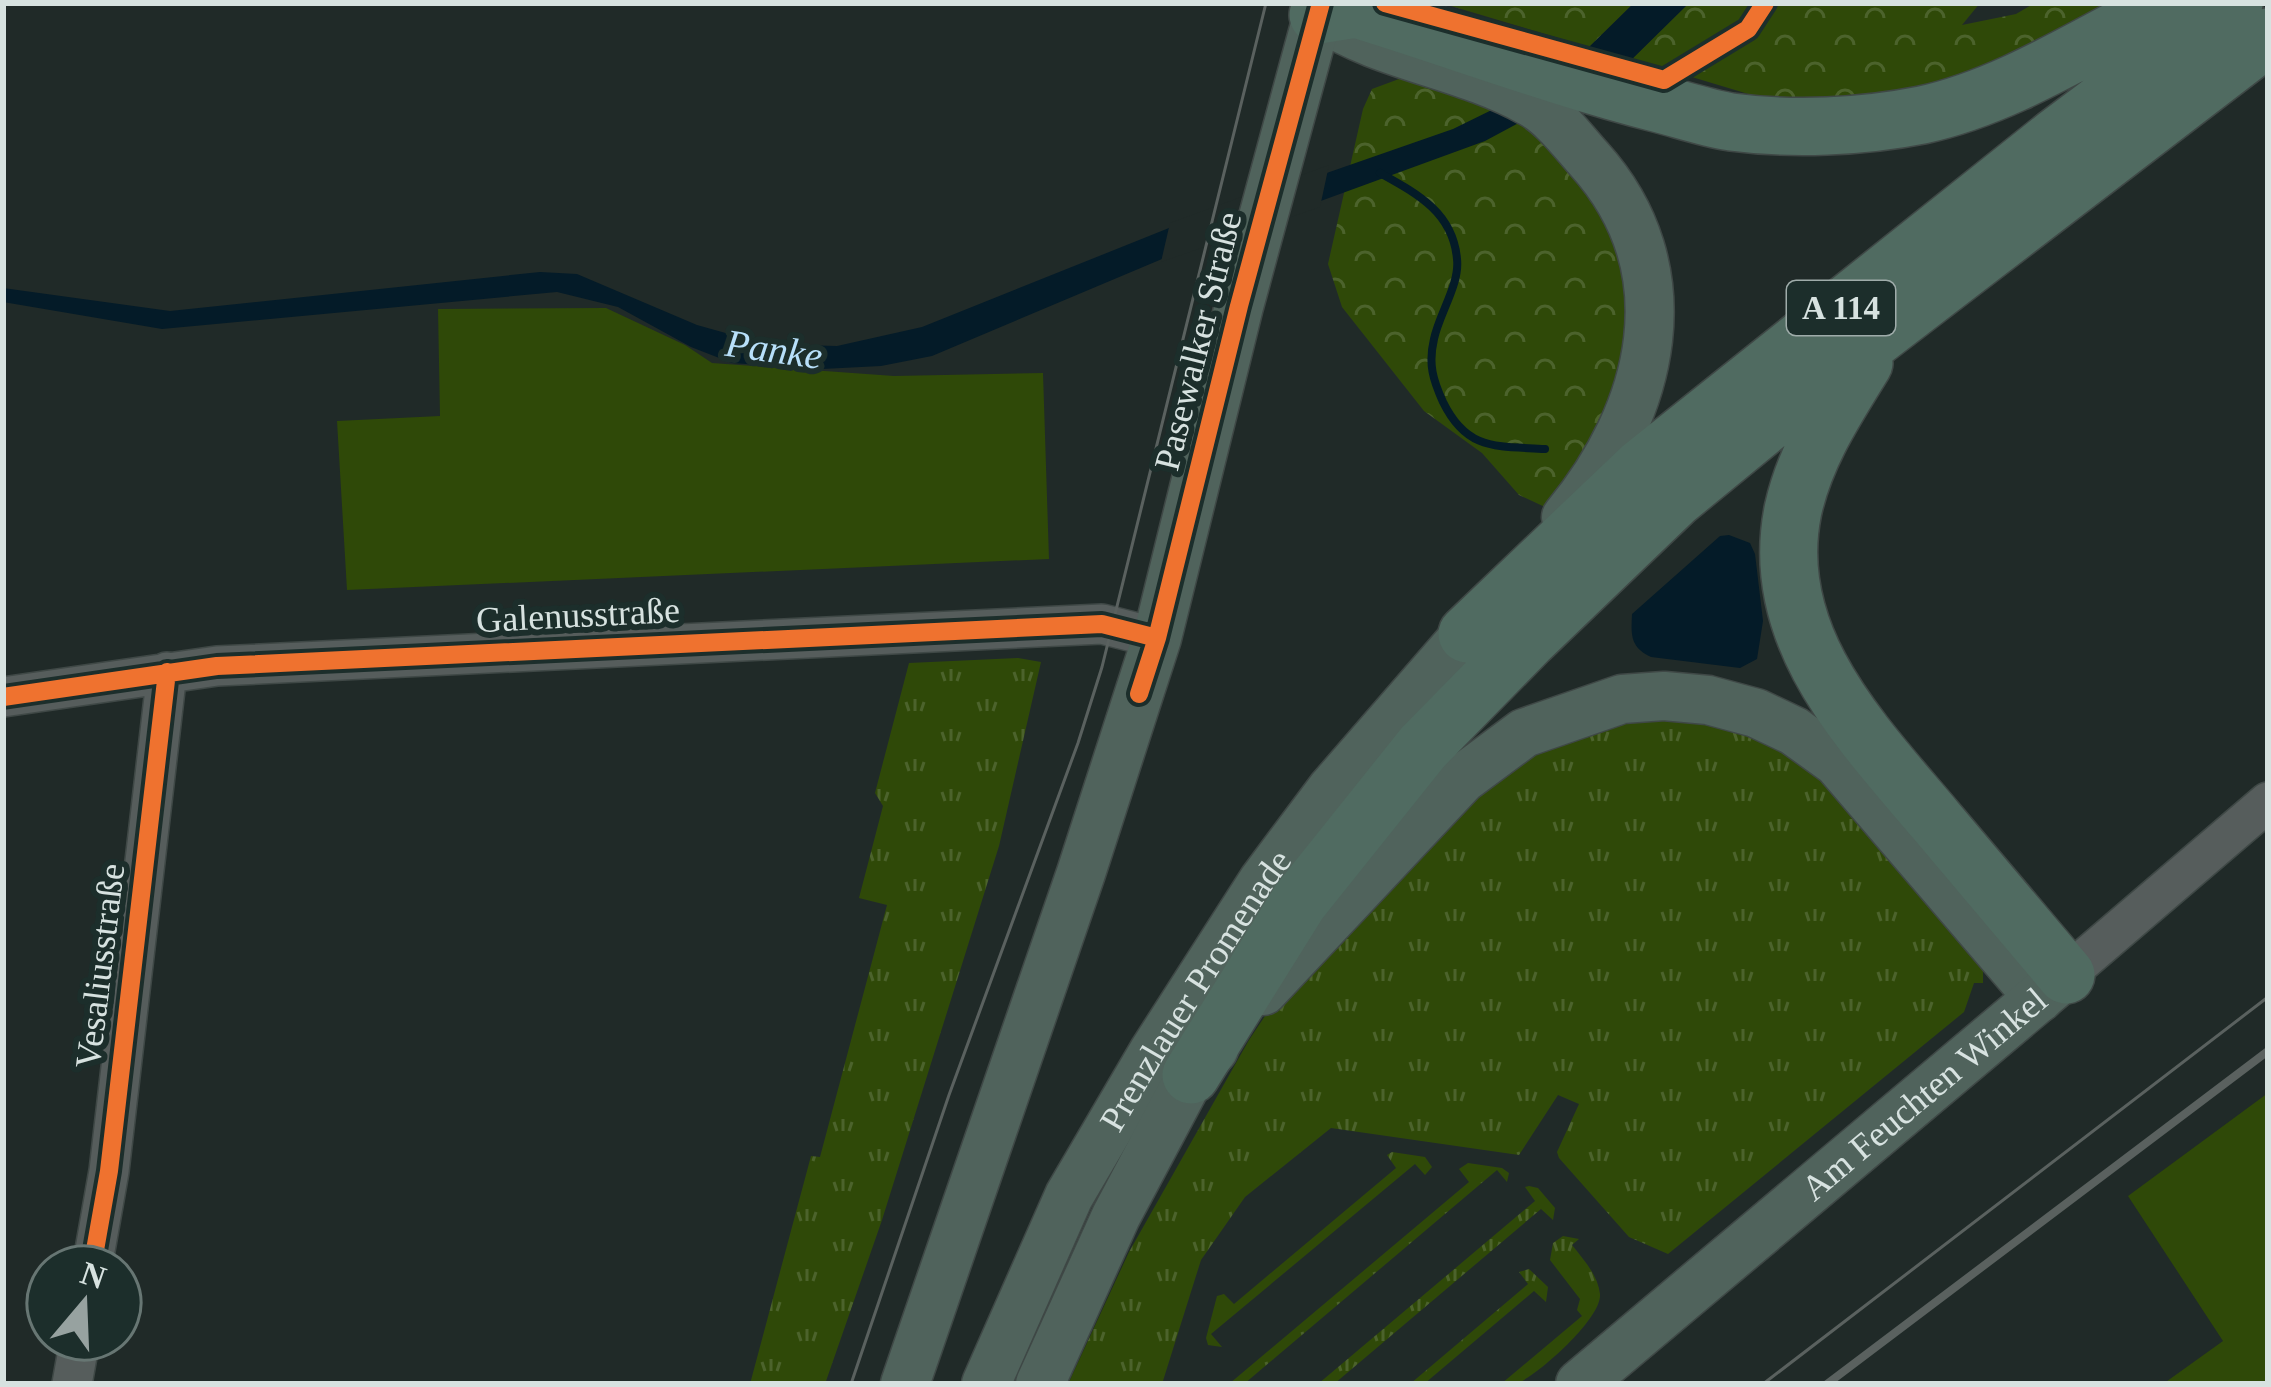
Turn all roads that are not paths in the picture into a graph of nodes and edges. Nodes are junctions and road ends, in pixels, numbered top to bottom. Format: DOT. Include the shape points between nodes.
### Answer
graph roads {
  1 [pos="2170,3"];
  2 [pos="2234,3"];
  3 [pos="1319,9"];
  4 [pos="2268,37"];
  5 [pos="1882,334"];
  6 [pos="1467,634"];
  7 [pos="1157,638"];
  8 [pos="167,672"];
  9 [pos="3,697"];
  10 [pos="2268,802"];
  11 [pos="2052,986"];
  12 [pos="1191,1076"];
  13 [pos="96,1243"];
  14 [pos="905,1384"];
  15 [pos="986,1384"];
  16 [pos="1040,1384"];
  17 [pos="1580,1384"];
  1 -- 3 [label="highway" via="2050,66 1922,115 1786,126 1729,122 1356,9"];
  2 -- 6 [label="highway, A 114" via="1641,468"];
  3 -- 6 [label="main road, Prenzlauer Promenade" via="1353,38 1532,103 1604,176 1633,219 1647,266 1651,316 1618,444"];
  3 -- 7 [label="main road, Pasewalker Straße"];
  4 -- 5 [label="highway, A 114"];
  5 -- 11 [label="highway" via="1817,439 1801,481 1789,549 1796,611 1839,703"];
  5 -- 12 [label="highway, A 114" via="1675,500 1424,747 1299,902"];
  6 -- 15 [label="main road, Prenzlauer Promenade" via="1331,790 1166,1032 1069,1196"];
  7 -- 8 [label="street, Galenusstraße" via="1102,624"];
  7 -- 14 [label="main road, Pasewalker Straße"];
  8 -- 9 [label="street, Galenusstraße"];
  8 -- 13 [label="street, Vesaliusstraße"];
  10 -- 11 [label="street, Am Feuchten Winkel"];
  11 -- 12 [label="main road, Prenzlauer Promenade" via="1814,744 1733,706 1684,697 1622,700 1524,733 1462,779"];
  11 -- 17 [label="main road, Am Feuchten Winkel"];
  12 -- 16 [label="main road, Prenzlauer Promenade"];
}
